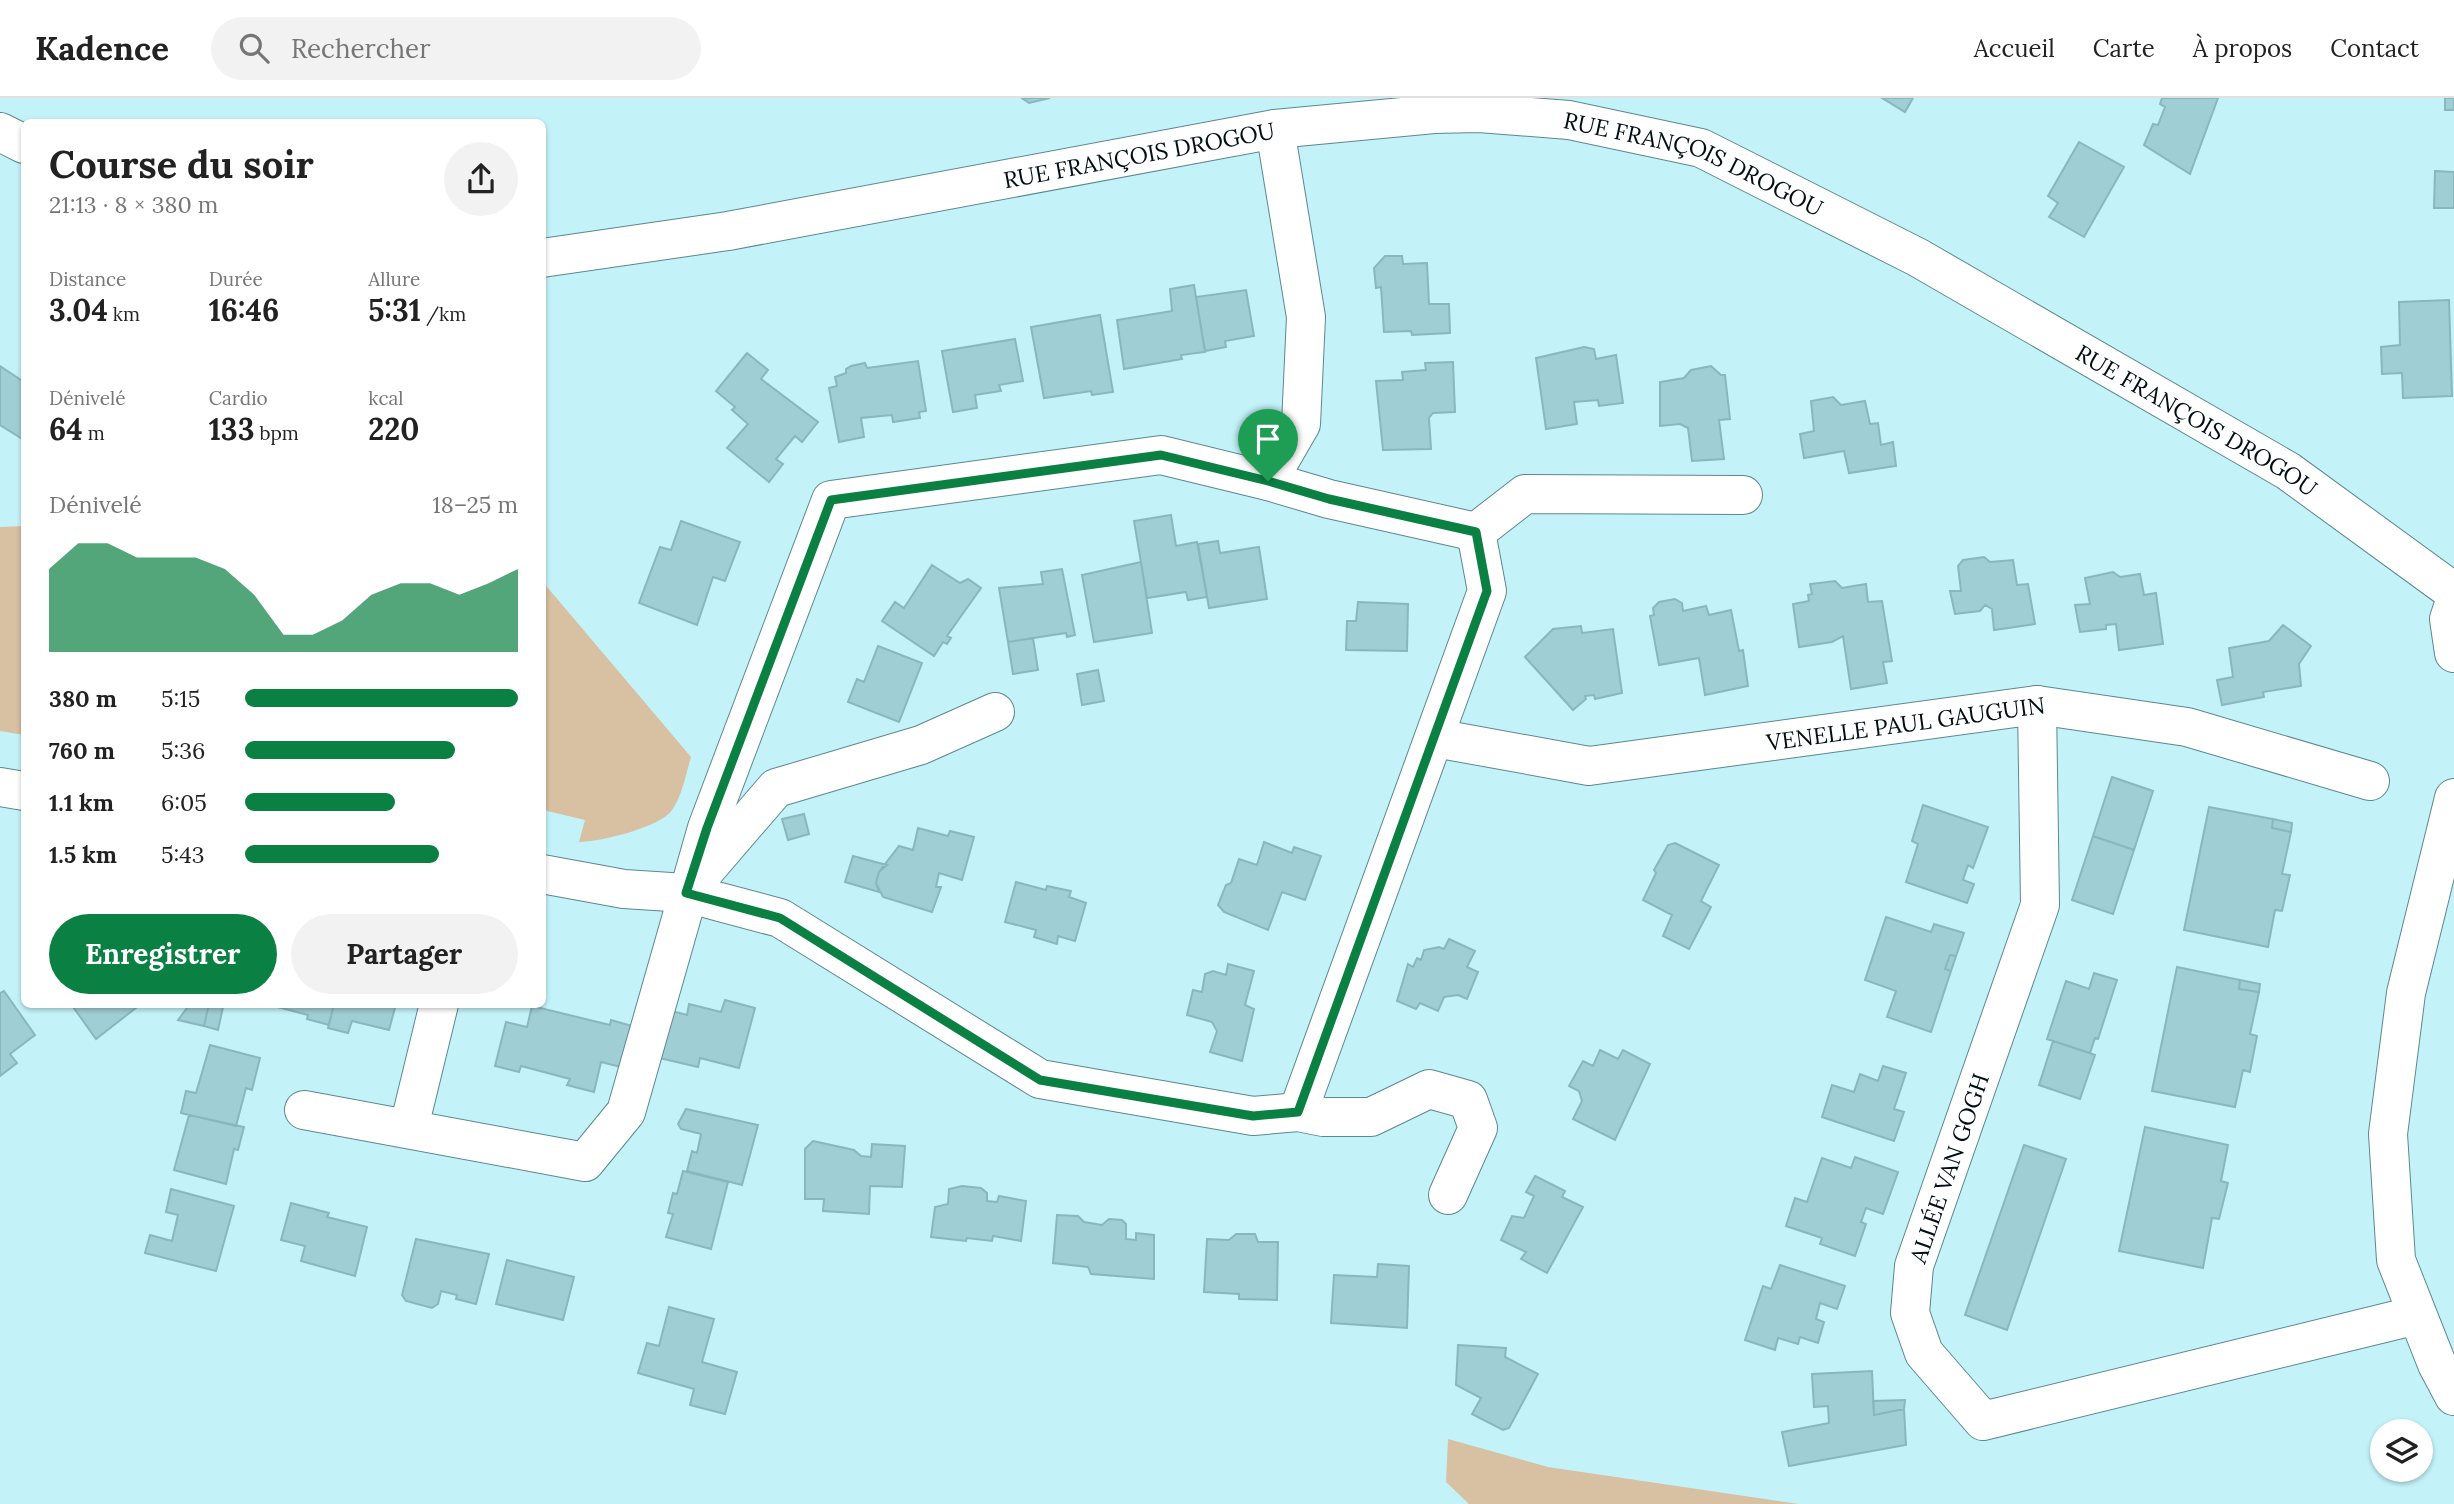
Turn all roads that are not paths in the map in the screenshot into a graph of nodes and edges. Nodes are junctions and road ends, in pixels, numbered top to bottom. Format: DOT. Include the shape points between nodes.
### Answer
graph roads {
  1 [pos="1572,109"];
  2 [pos="1275,129"];
  3 [pos="0,132"];
  4 [pos="21,142"];
  5 [pos="546,257"];
  6 [pos="1268,481"];
  7 [pos="1743,495"];
  8 [pos="1476,532"];
  9 [pos="2454,592"];
  10 [pos="2454,604"];
  11 [pos="2454,653"];
  12 [pos="2037,705"];
  13 [pos="995,712"];
  14 [pos="1435,738"];
  15 [pos="2370,781"];
  16 [pos="0,787"];
  17 [pos="21,790"];
  18 [pos="2454,798"];
  19 [pos="546,875"];
  20 [pos="686,893"];
  21 [pos="438,1008"];
  22 [pos="304,1110"];
  23 [pos="1298,1112"];
  24 [pos="409,1127"];
  25 [pos="1448,1195"];
  26 [pos="2417,1315"];
  27 [pos="2454,1396"];
  1 -- 2 [label="street, RUE FRANÇOIS DROGOU"];
  1 -- 9 [label="street, RUE FRANÇOIS DROGOU" via="1701,148 1905,250 2288,471"];
  2 -- 5 [label="street, RUE FRANÇOIS DROGOU" via="728,231"];
  2 -- 6 [label="street" via="1306,317 1301,424"];
  3 -- 4 [label="street"];
  6 -- 8 [label="street"];
  6 -- 20 [label="street" via="1161,455 831,500"];
  7 -- 8 [label="street" via="1525,494"];
  8 -- 14 [label="street" via="1487,591"];
  10 -- 11 [label="street" via="2449,619"];
  12 -- 14 [label="street, VENELLE PAUL GAUGUIN" via="1589,766"];
  12 -- 15 [label="street, VENELLE PAUL GAUGUIN" via="2187,727"];
  12 -- 26 [label="street, ALLÉE VAN GOGH" via="2040,905 1914,1266 1910,1313 1924,1353 1983,1421"];
  13 -- 20 [label="street" via="921,745 776,788"];
  14 -- 23 [label="street"];
  16 -- 17 [label="street"];
  18 -- 26 [label="street" via="2406,993 2388,1134 2396,1259"];
  19 -- 20 [label="street" via="624,889"];
  20 -- 23 [label="street" via="780,918 1040,1080 1253,1116"];
  20 -- 24 [label="street" via="626,1112 585,1162"];
  21 -- 24 [label="street"];
  22 -- 24 [label="street"];
  23 -- 25 [label="street" via="1371,1117 1429,1089 1468,1100 1478,1128"];
  26 -- 27 [label="street"];
}
